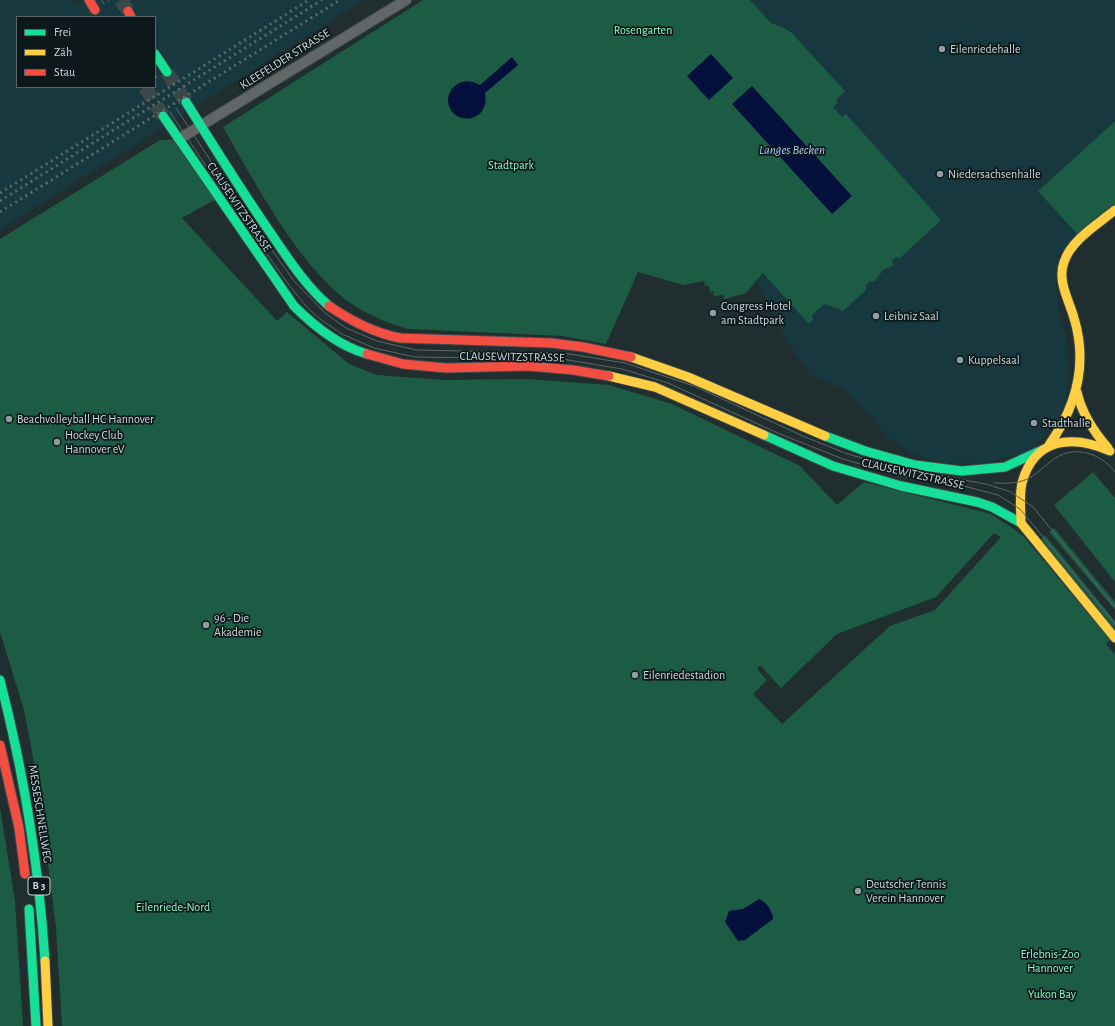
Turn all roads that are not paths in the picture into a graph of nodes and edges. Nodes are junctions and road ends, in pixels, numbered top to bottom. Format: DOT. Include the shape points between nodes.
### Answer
graph roads {
  1 [pos="89,0"];
  2 [pos="406,0"];
  3 [pos="95,10"];
  4 [pos="156,56"];
  5 [pos="167,72"];
  6 [pos="186,102"];
  7 [pos="163,116"];
  8 [pos="200,126"];
  9 [pos="179,139"];
  10 [pos="1115,210"];
  11 [pos="1076,392"];
  12 [pos="1045,448"];
  13 [pos="1113,454"];
  14 [pos="1021,522"];
  15 [pos="1115,638"];
  16 [pos="0,680"];
  17 [pos="0,745"];
  18 [pos="26,883"];
  19 [pos="28,899"];
  20 [pos="36,1026"];
  21 [pos="48,1026"];
  1 -- 3 [label="main road"];
  2 -- 8 [label="street, KLEEFELDER STRASSE"];
  4 -- 5 [label="main road"];
  6 -- 8 [label="main road, CLAUSEWITZSTRASSE"];
  7 -- 9 [label="main road, CLAUSEWITZSTRASSE"];
  8 -- 9 [label="street, KLEEFELDER STRASSE"];
  8 -- 12 [label="main road, CLAUSEWITZSTRASSE" via="301,277 336,311 384,334 410,339 562,344 612,352 690,378 808,430 889,458 949,470 1001,469 1025,461"];
  9 -- 14 [label="main road, CLAUSEWITZSTRASSE" via="294,306 335,340 363,353 403,364 439,367 528,366 622,378 655,387 833,466 901,486 977,502"];
  10 -- 11 [label="main road" via="1070,251 1064,262 1062,280 1080,342 1080,369"];
  11 -- 12 [label="main road" via="1069,415"];
  11 -- 13 [label="main road" via="1082,411"];
  12 -- 13 [label="main road" via="1065,441 1080,440 1095,444"];
  12 -- 14 [label="main road" via="1030,465 1023,481 1020,497"];
  14 -- 15 [label="main road"];
  16 -- 21 [label="main road, MESSESCHNELLWEG / B 3" via="17,747 31,827 42,913"];
  17 -- 18 [label="main road, MESSESCHNELLWEG / B 3" via="18,828"];
  19 -- 20 [label="main road, B 3"];
}
